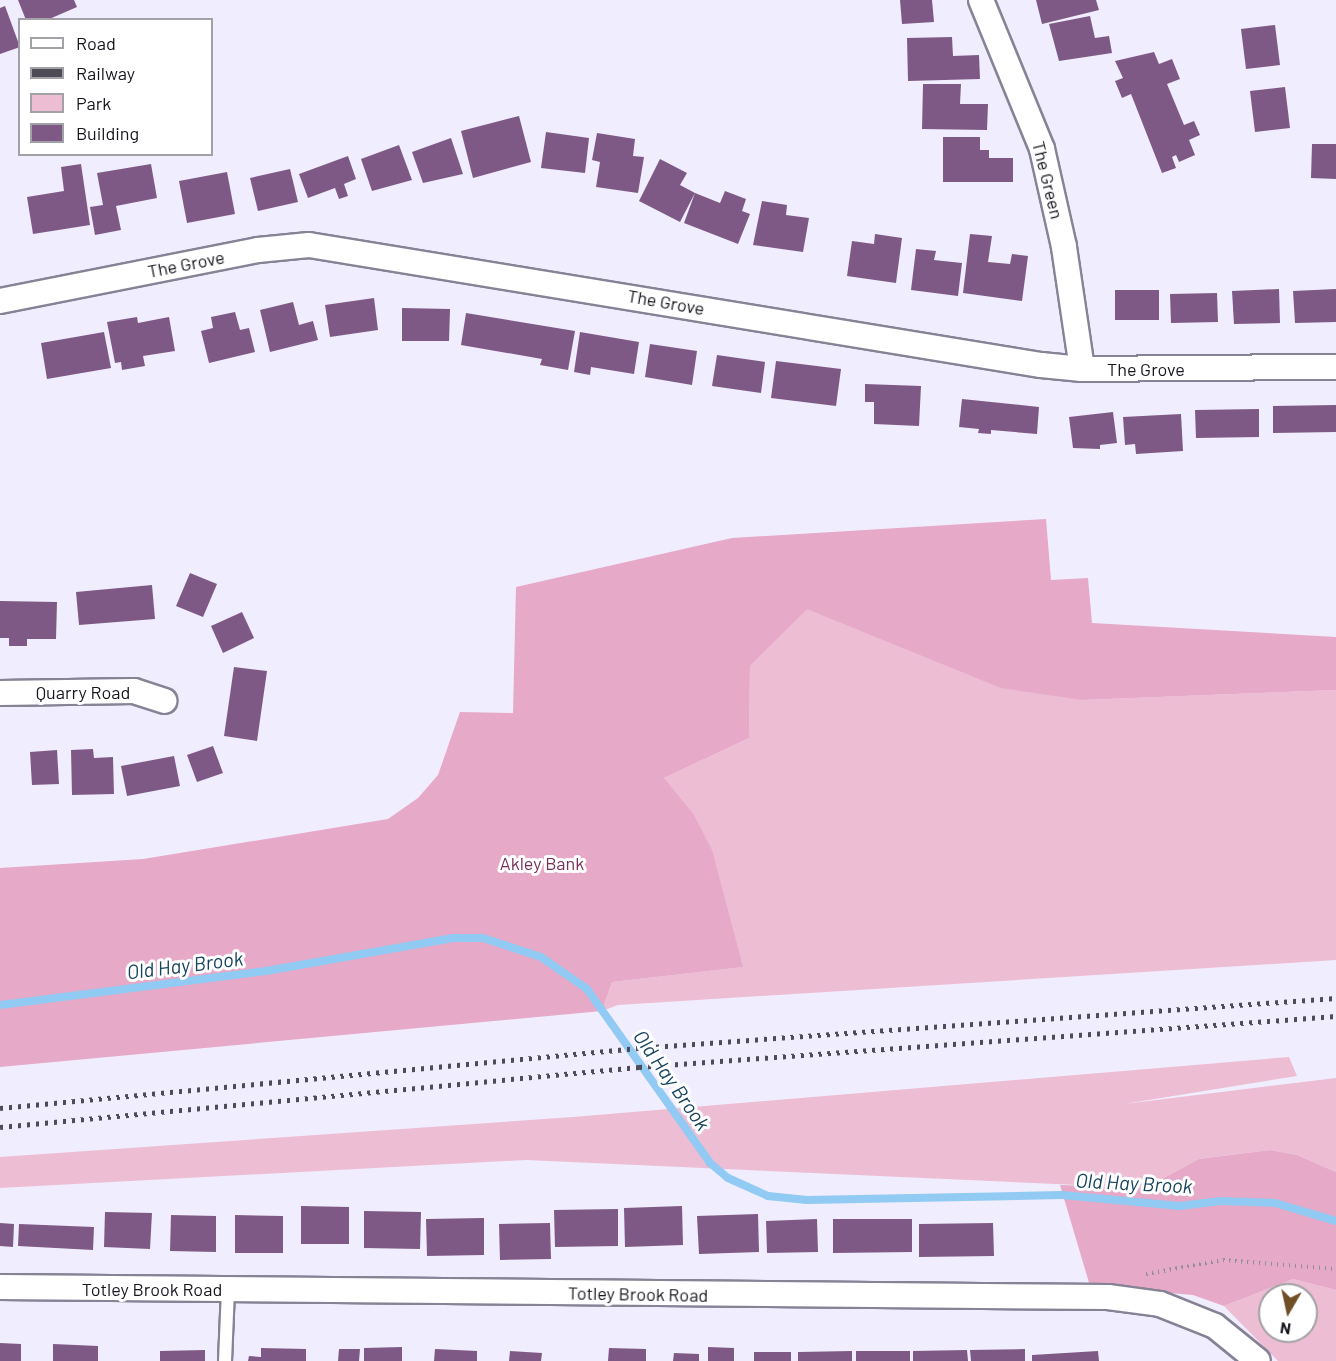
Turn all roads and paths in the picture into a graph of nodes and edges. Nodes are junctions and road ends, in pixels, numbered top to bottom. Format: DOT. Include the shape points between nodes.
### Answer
graph roads {
  1 [pos="981,0"];
  2 [pos="0,301"];
  3 [pos="1336,367"];
  4 [pos="1082,369"];
  5 [pos="0,693"];
  6 [pos="164,701"];
  7 [pos="1336,1269"];
  8 [pos="1142,1275"];
  9 [pos="0,1287"];
  10 [pos="228,1289"];
  11 [pos="225,1361"];
  12 [pos="1258,1361"];
  1 -- 4 [label="street, The Green" via="1042,149 1064,247"];
  2 -- 4 [label="street, The Grove" via="258,250 309,245"];
  3 -- 4 [label="street, The Grove"];
  5 -- 6 [label="street, Quarry Road" via="134,691"];
  7 -- 8 [label="path" via="1223,1260"];
  9 -- 10 [label="street, Totley Brook Road"];
  10 -- 11 [label="lane"];
  10 -- 12 [label="street, Totley Brook Road" via="1108,1297 1160,1304 1215,1326"];
}
